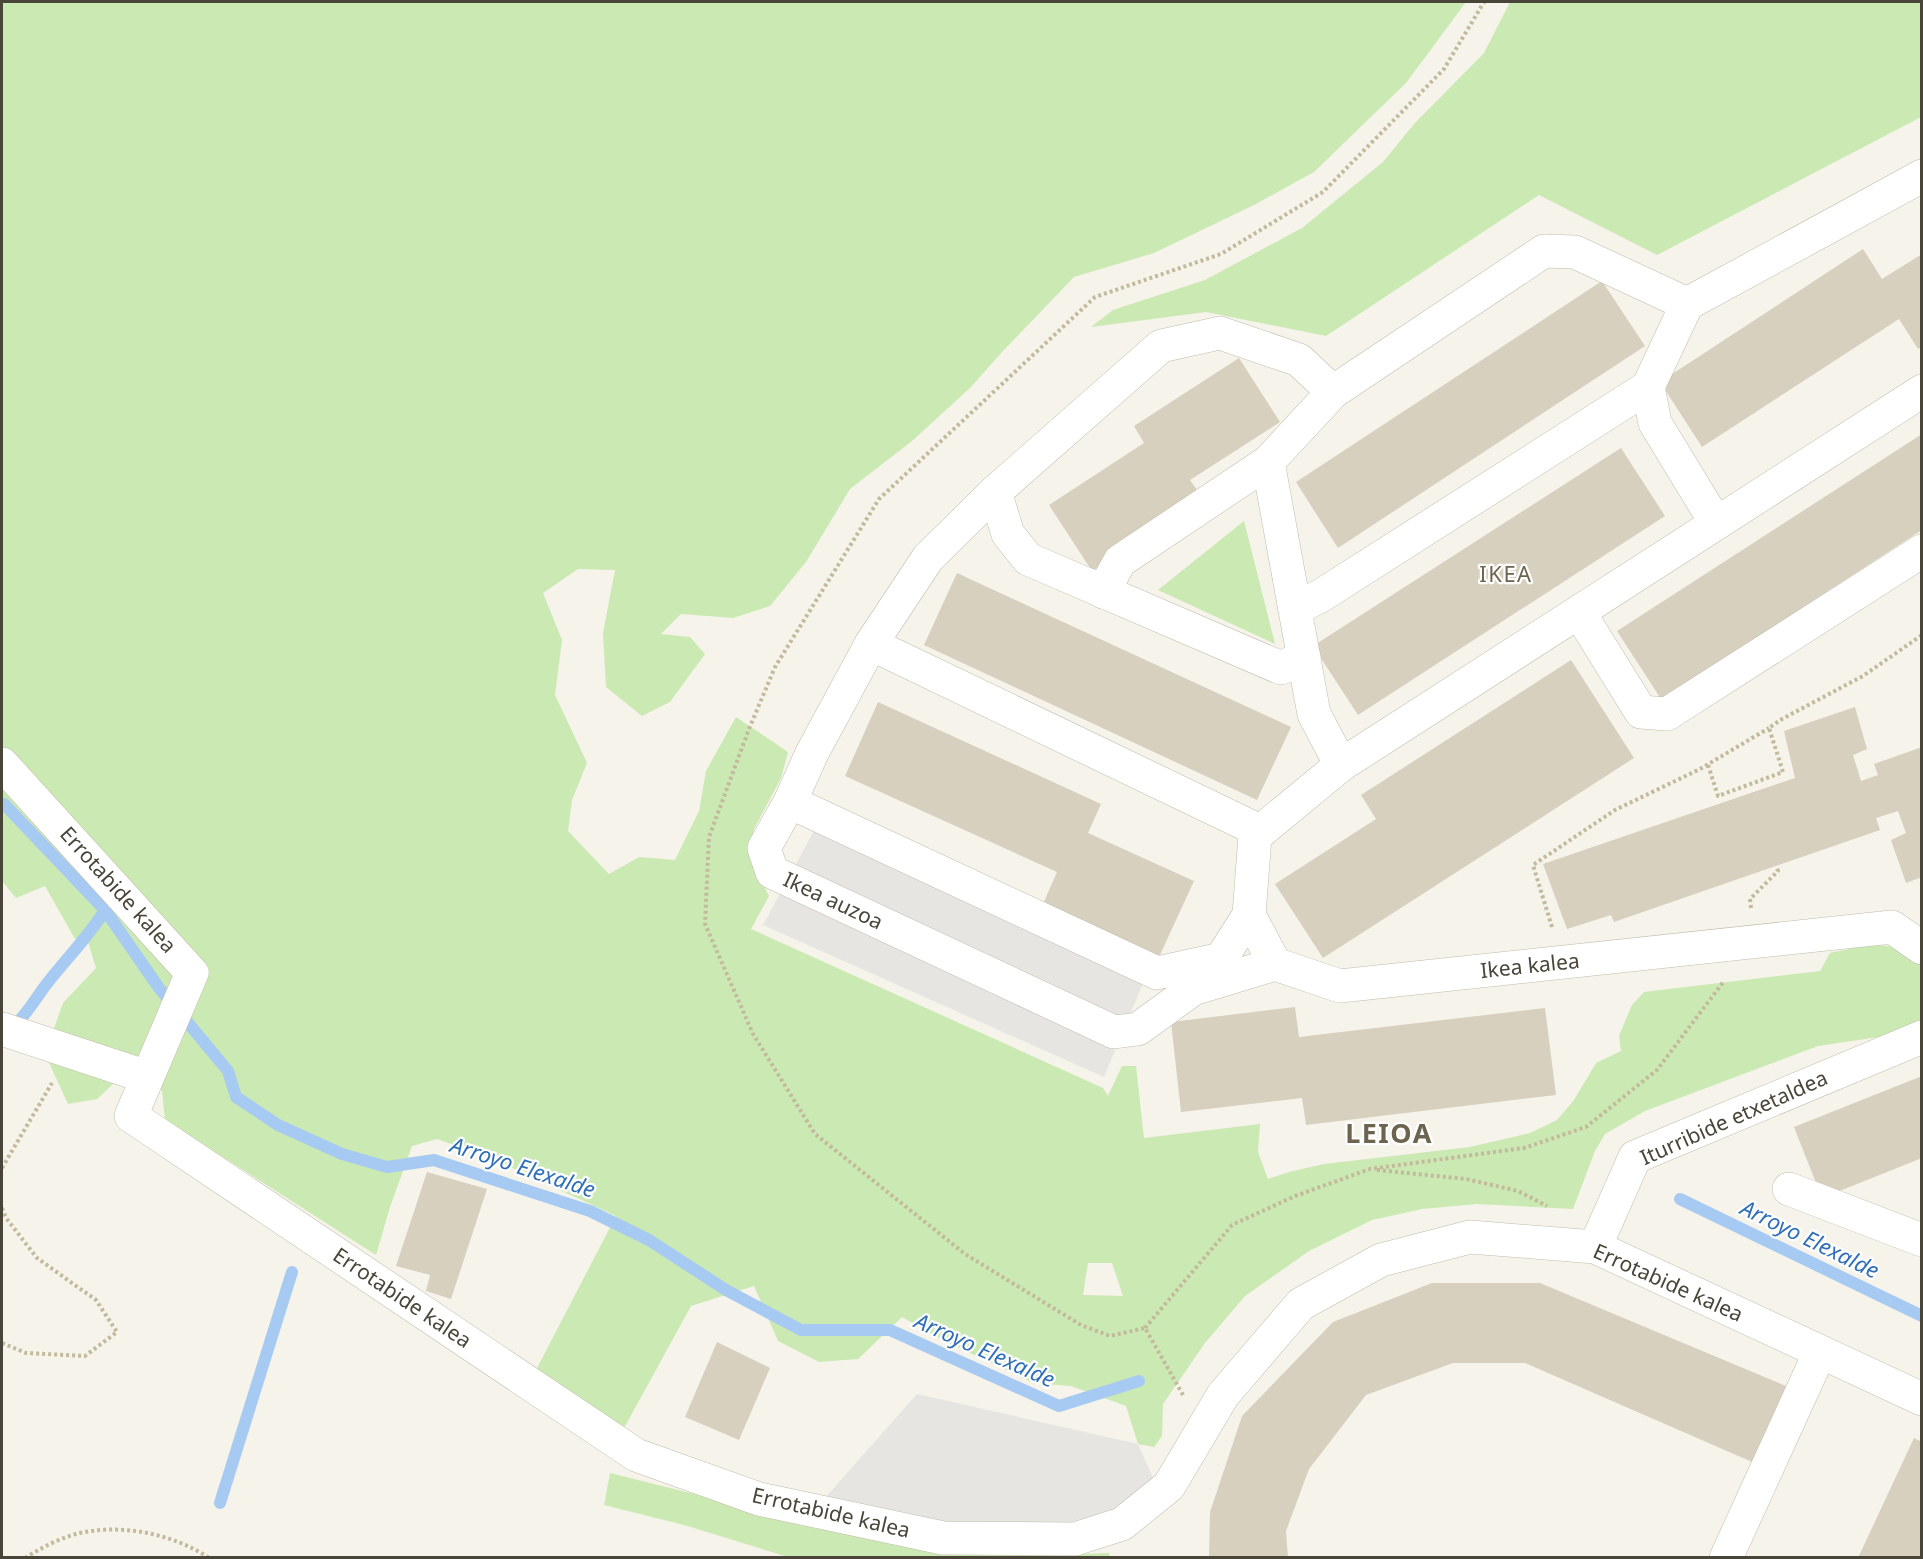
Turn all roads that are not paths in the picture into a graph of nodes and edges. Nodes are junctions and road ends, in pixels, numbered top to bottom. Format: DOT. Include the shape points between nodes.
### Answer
graph roads {
  1 [pos="1922,176"];
  2 [pos="1687,303"];
  3 [pos="1648,387"];
  4 [pos="1922,391"];
  5 [pos="1333,392"];
  6 [pos="1268,462"];
  7 [pos="995,492"];
  8 [pos="1716,523"];
  9 [pos="1922,551"];
  10 [pos="1103,592"];
  11 [pos="1295,609"];
  12 [pos="1579,612"];
  13 [pos="871,644"];
  14 [pos="1304,657"];
  15 [pos="2,764"];
  16 [pos="1341,765"];
  17 [pos="790,802"];
  18 [pos="1260,831"];
  19 [pos="1249,915"];
  20 [pos="1922,948"];
  21 [pos="1275,964"];
  22 [pos="2,1029"];
  23 [pos="1922,1037"];
  24 [pos="147,1077"];
  25 [pos="1790,1189"];
  26 [pos="1922,1240"];
  27 [pos="1595,1247"];
  28 [pos="1820,1352"];
  29 [pos="1922,1399"];
  30 [pos="1726,1557"];
  1 -- 2 [label="street"];
  2 -- 3 [label="street"];
  2 -- 5 [label="street" via="1575,252 1544,251"];
  3 -- 8 [label="street" via="1656,423"];
  3 -- 11 [label="street"];
  4 -- 8 [label="street"];
  5 -- 6 [label="street"];
  5 -- 7 [label="street, Ikea auzoa" via="1299,360 1220,333 1161,346"];
  6 -- 10 [label="street" via="1120,561"];
  6 -- 11 [label="street"];
  7 -- 10 [label="street" via="1008,534 1028,559"];
  7 -- 13 [label="street, Ikea auzoa" via="927,558"];
  8 -- 12 [label="street"];
  9 -- 12 [label="street" via="1666,714 1641,712"];
  10 -- 14 [label="street" via="1281,668"];
  11 -- 14 [label="street"];
  12 -- 16 [label="street"];
  13 -- 17 [label="street, Ikea auzoa"];
  13 -- 18 [label="street"];
  14 -- 16 [label="street" via="1314,714"];
  15 -- 24 [label="street, Errotabide kalea" via="192,973"];
  16 -- 18 [label="street"];
  17 -- 19 [label="street" via="1156,973 1221,959"];
  17 -- 21 [label="street, Ikea auzoa" via="764,848 772,872 1114,1032 1138,1029 1193,989"];
  18 -- 19 [label="street" via="1255,836"];
  19 -- 21 [label="street"];
  20 -- 21 [label="street, Ikea kalea" via="1892,927 1340,986"];
  22 -- 24 [label="street"];
  23 -- 27 [label="street, Iturribide etxetaldea" via="1635,1157"];
  24 -- 27 [label="street, Errotabide kalea" via="131,1116 636,1455 759,1499 943,1538 1075,1539 1122,1524 1169,1486 1223,1395 1301,1304 1381,1260 1470,1237"];
  25 -- 26 [label="street"];
  27 -- 28 [label="street, Errotabide kalea"];
  28 -- 29 [label="street, Errotabide kalea"];
  28 -- 30 [label="street"];
}
